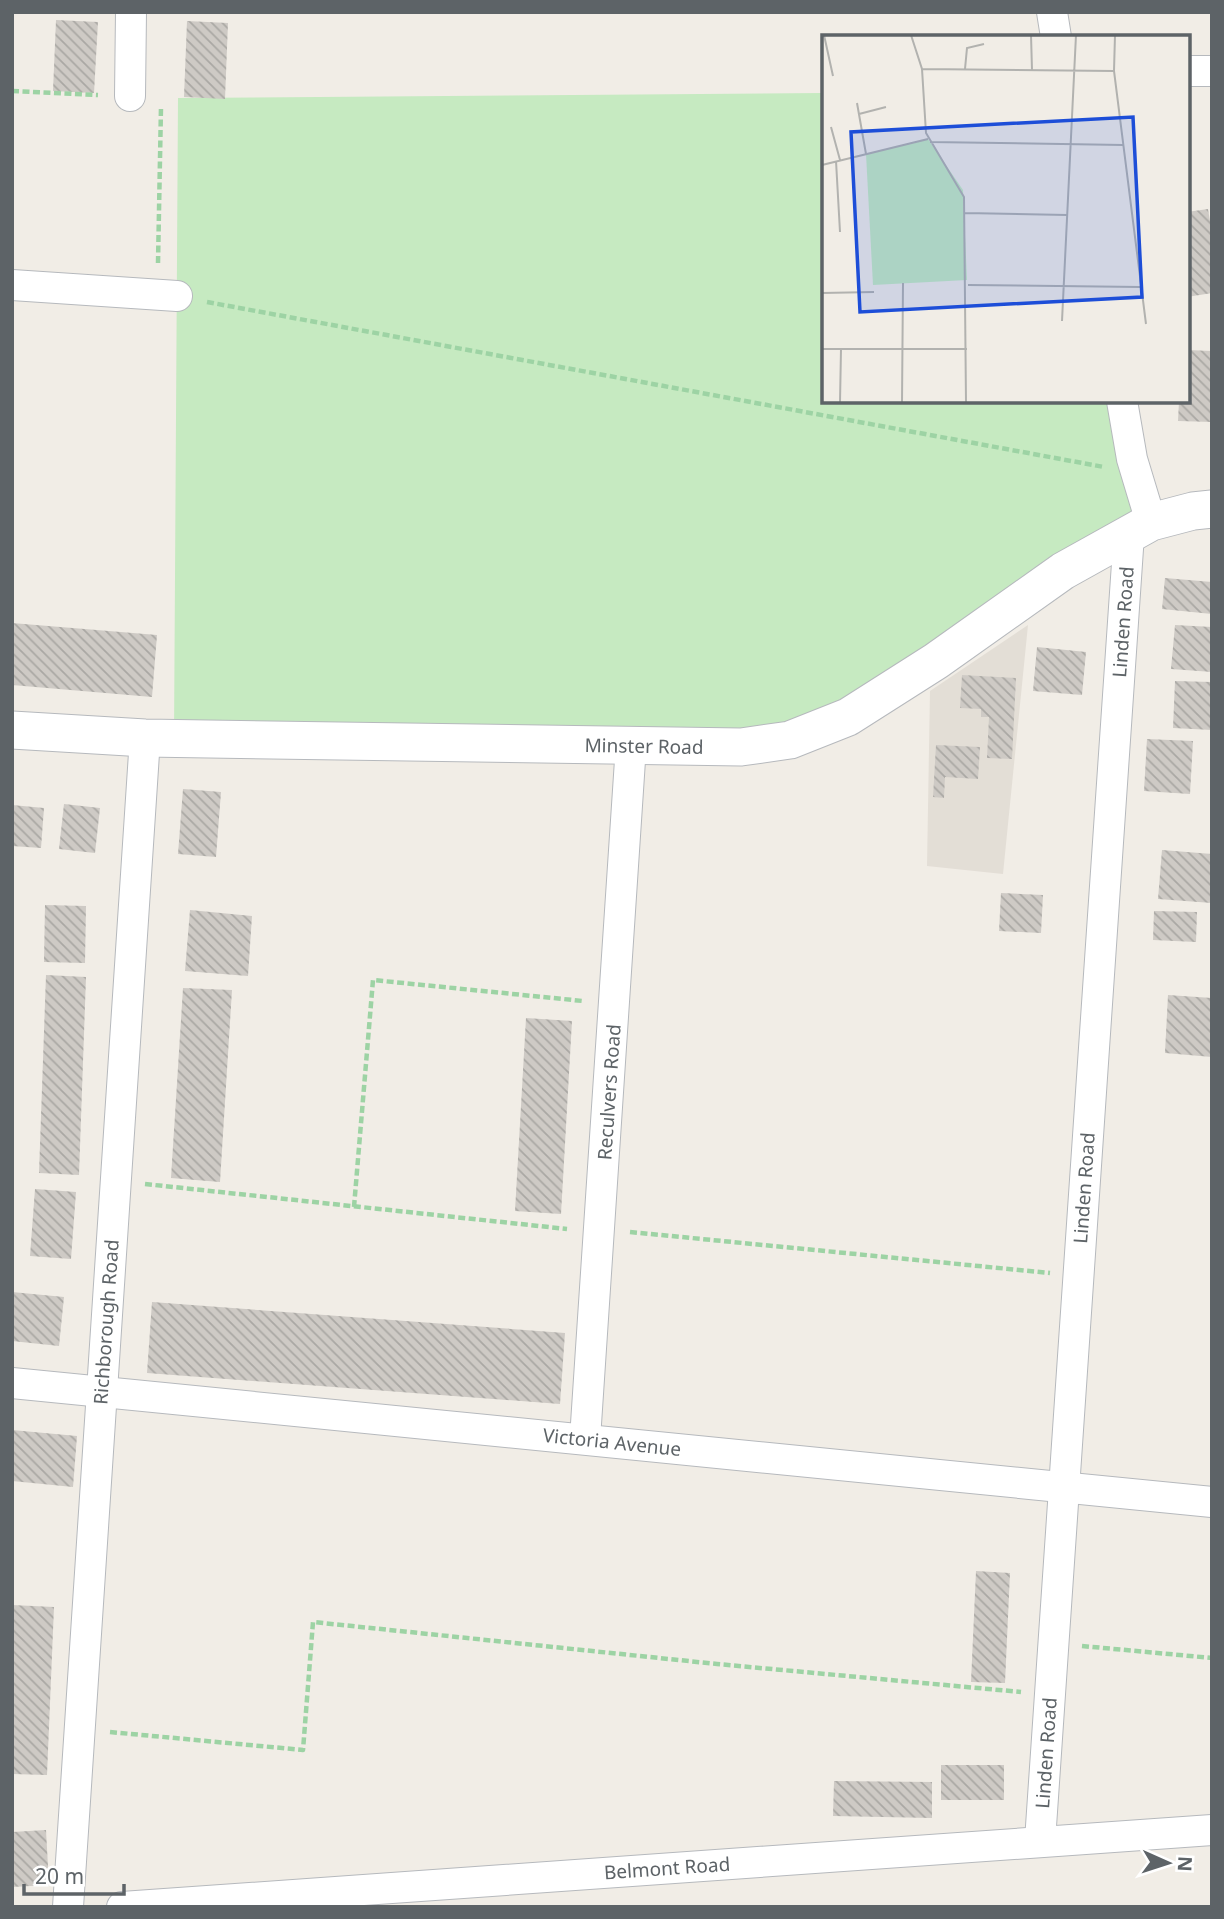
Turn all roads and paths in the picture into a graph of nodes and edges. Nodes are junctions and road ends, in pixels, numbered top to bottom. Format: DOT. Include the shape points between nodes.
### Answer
graph roads {
  1 [pos="131,12"];
  2 [pos="1052,12"];
  3 [pos="1056,35"];
  4 [pos="1189,71"];
  5 [pos="1212,71"];
  6 [pos="12,91"];
  7 [pos="130,96"];
  8 [pos="12,285"];
  9 [pos="167,296"];
  10 [pos="1122,402"];
  11 [pos="1108,468"];
  12 [pos="1212,509"];
  13 [pos="1140,528"];
  14 [pos="12,730"];
  15 [pos="145,738"];
  16 [pos="631,746"];
  17 [pos="615,1004"];
  18 [pos="116,1181"];
  19 [pos="354,1207"];
  20 [pos="600,1231"];
  21 [pos="1079,1276"];
  22 [pos="12,1383"];
  23 [pos="102,1392"];
  24 [pos="585,1439"];
  25 [pos="1065,1488"];
  26 [pos="1212,1502"];
  27 [pos="1054,1643"];
  28 [pos="1212,1658"];
  29 [pos="1050,1695"];
  30 [pos="79,1729"];
  31 [pos="1212,1830"];
  32 [pos="1040,1841"];
  33 [pos="68,1907"];
  34 [pos="122,1907"];
  1 -- 7 [label="street"];
  2 -- 3 [label="street"];
  4 -- 5 [label="street"];
  6 -- 7 [label="path"];
  7 -- 9 [label="path" via="161,98"];
  8 -- 9 [label="street"];
  9 -- 11 [label="path"];
  10 -- 13 [label="street"];
  12 -- 13 [label="street, Minster Road"];
  13 -- 16 [label="street, Minster Road" via="1063,571 936,661 821,729 790,740 741,747"];
  13 -- 21 [label="street, Linden Road"];
  14 -- 15 [label="street, Minster Road"];
  15 -- 16 [label="street, Minster Road"];
  15 -- 18 [label="street, Richborough Road"];
  16 -- 17 [label="street, Reculvers Road"];
  17 -- 19 [label="path" via="373,980"];
  17 -- 20 [label="street, Reculvers Road"];
  18 -- 19 [label="path"];
  18 -- 23 [label="street, Richborough Road"];
  19 -- 20 [label="path"];
  20 -- 21 [label="path"];
  20 -- 24 [label="street, Reculvers Road"];
  21 -- 25 [label="street, Linden Road"];
  22 -- 23 [label="street, Victoria Avenue"];
  23 -- 24 [label="street, Victoria Avenue"];
  23 -- 30 [label="street, Richborough Road"];
  24 -- 25 [label="street, Victoria Avenue"];
  25 -- 26 [label="street, Victoria Avenue"];
  25 -- 27 [label="street, Linden Road"];
  27 -- 28 [label="path"];
  27 -- 29 [label="street, Linden Road"];
  29 -- 30 [label="path" via="313,1622 303,1750"];
  29 -- 32 [label="street, Linden Road"];
  30 -- 33 [label="street, Richborough Road"];
  31 -- 32 [label="street, Belmont Road"];
  32 -- 34 [label="street, Belmont Road"];
}
